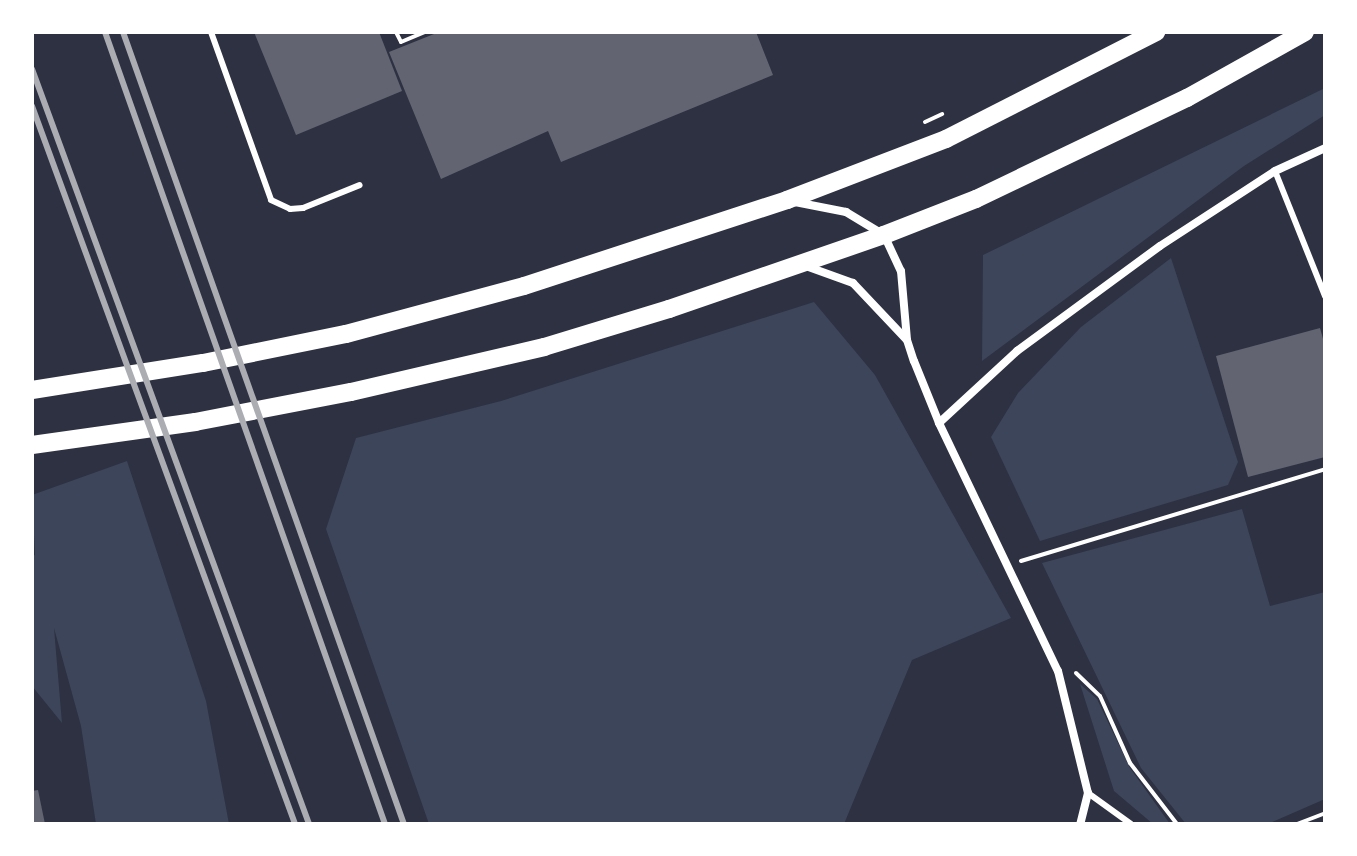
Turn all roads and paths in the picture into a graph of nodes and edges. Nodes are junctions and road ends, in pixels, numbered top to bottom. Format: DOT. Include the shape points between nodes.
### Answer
graph roads {
  1 [pos="211,32"];
  2 [pos="396,32"];
  3 [pos="425,32"];
  4 [pos="1156,32"];
  5 [pos="1305,32"];
  6 [pos="945,113"];
  7 [pos="921,123"];
  8 [pos="1325,148"];
  9 [pos="1275,171"];
  10 [pos="360,185"];
  11 [pos="787,200"];
  12 [pos="884,235"];
  13 [pos="801,265"];
  14 [pos="1325,296"];
  15 [pos="907,340"];
  16 [pos="34,390"];
  17 [pos="939,423"];
  18 [pos="32,445"];
  19 [pos="1325,469"];
  20 [pos="1008,565"];
  21 [pos="1058,671"];
  22 [pos="1088,793"];
  23 [pos="1325,813"];
  24 [pos="1080,824"];
  25 [pos="1131,824"];
  26 [pos="1177,824"];
  27 [pos="1297,824"];
  1 -- 10 [label="lane" via="271,200 290,209 303,208"];
  2 -- 3 [label="path" via="401,42"];
  4 -- 11 [label="highway" via="946,139"];
  5 -- 12 [label="highway" via="1073,155"];
  6 -- 7 [label="path"];
  8 -- 9 [label="street"];
  9 -- 14 [label="lane"];
  9 -- 17 [label="street" via="1160,246 1017,351"];
  11 -- 12 [label="street" via="846,212"];
  11 -- 16 [label="highway" via="524,286 346,334"];
  12 -- 13 [label="highway"];
  12 -- 15 [label="street" via="901,271"];
  13 -- 15 [label="street" via="853,283"];
  13 -- 18 [label="highway" via="544,347 195,422"];
  15 -- 17 [label="street"];
  17 -- 20 [label="street"];
  19 -- 20 [label="path"];
  20 -- 21 [label="street"];
  21 -- 22 [label="street"];
  21 -- 26 [label="path" via="1074,672 1100,696 1130,763"];
  22 -- 24 [label="street"];
  22 -- 25 [label="lane"];
  23 -- 27 [label="path"];
}
